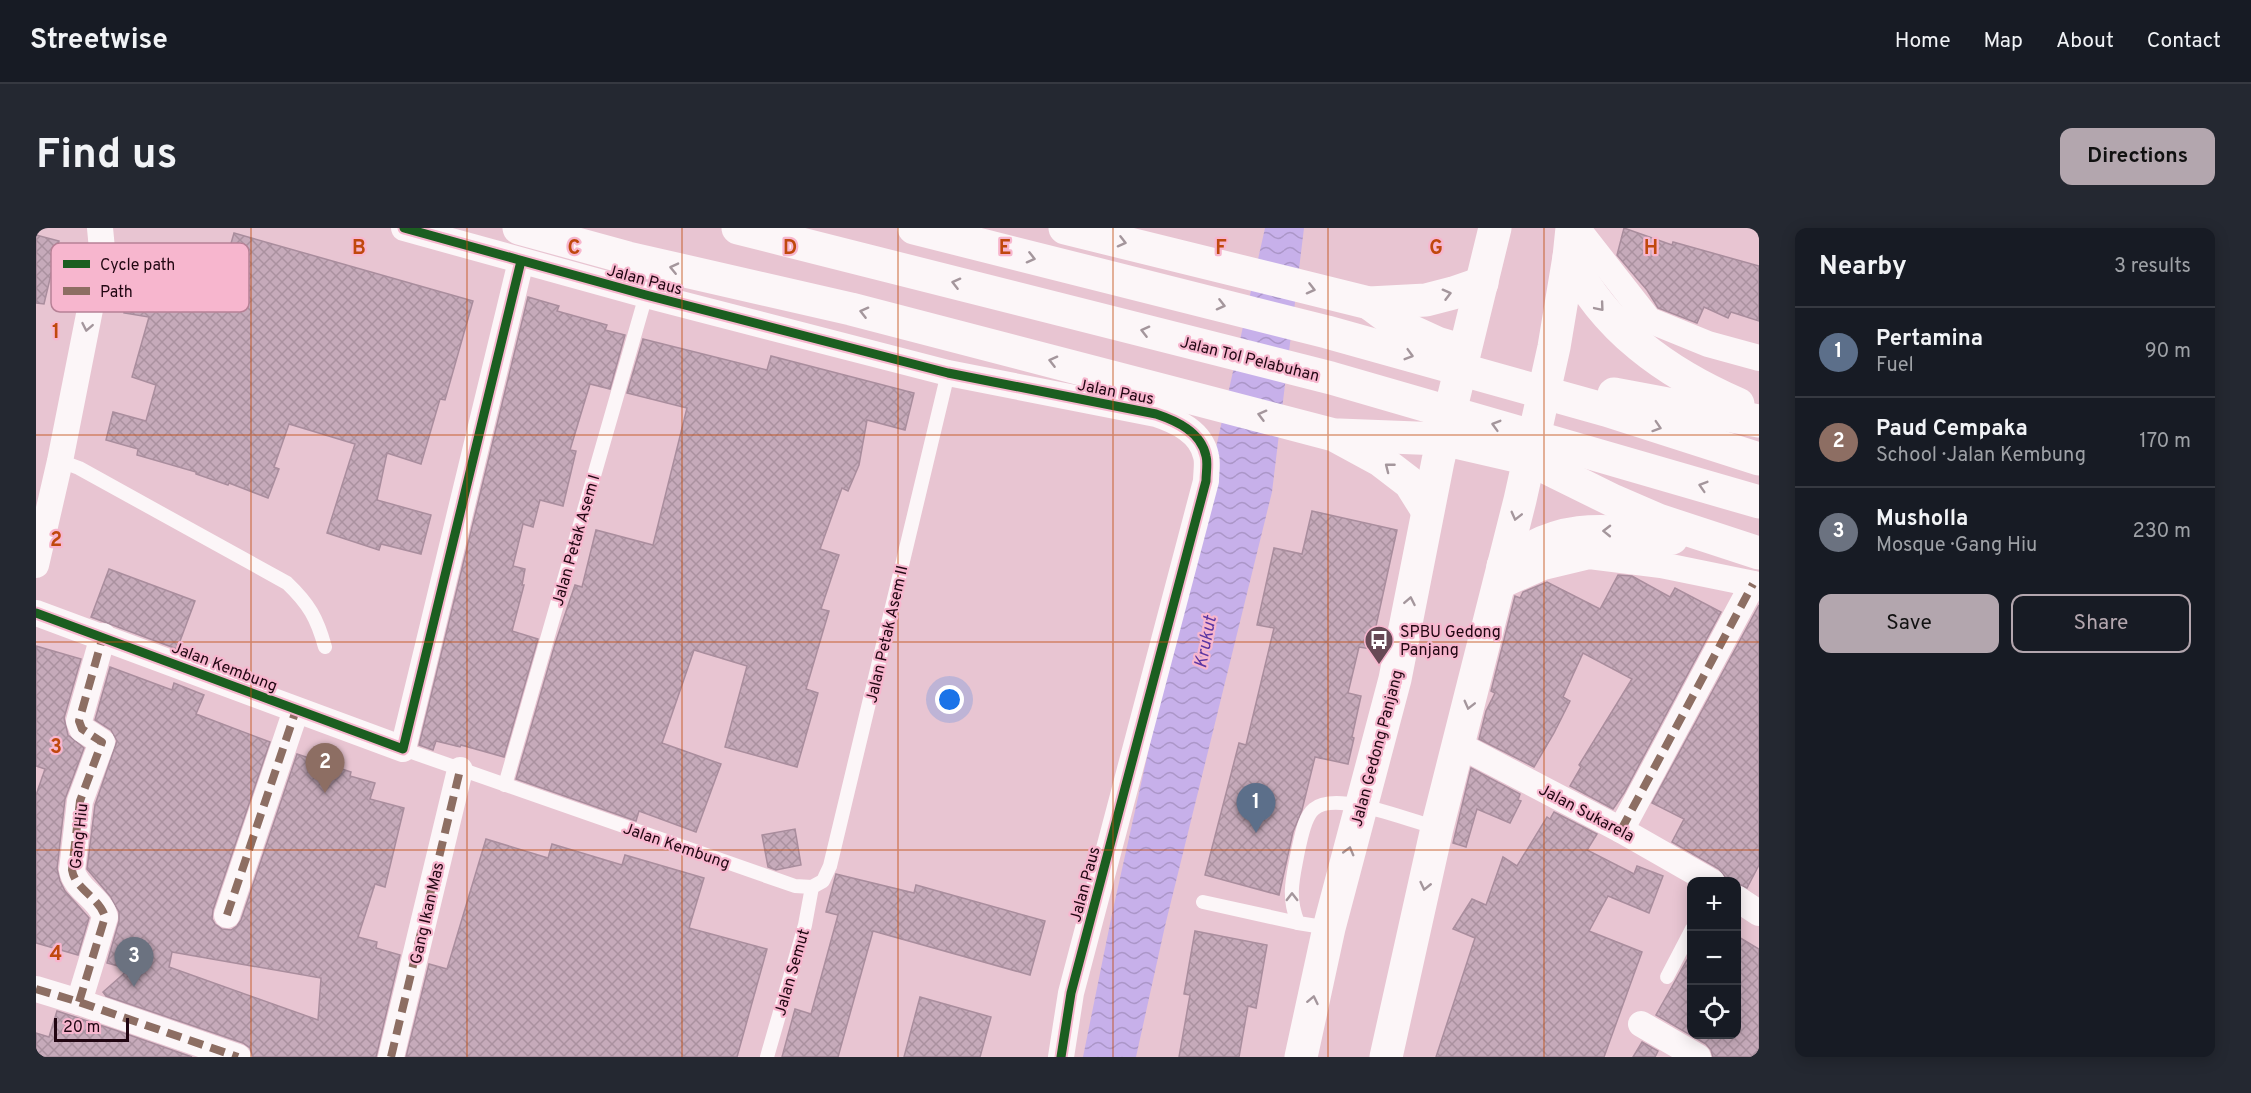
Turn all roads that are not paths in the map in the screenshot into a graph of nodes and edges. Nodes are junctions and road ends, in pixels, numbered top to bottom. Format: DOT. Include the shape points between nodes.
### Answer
graph roads {
  1 [pos="99,228"];
  2 [pos="404,228"];
  3 [pos="519,228"];
  4 [pos="738,228"];
  5 [pos="914,228"];
  6 [pos="1065,228"];
  7 [pos="1495,228"];
  8 [pos="1573,238"];
  9 [pos="101,243"];
  10 [pos="521,261"];
  11 [pos="1482,282"];
  12 [pos="646,295"];
  13 [pos="1362,302"];
  14 [pos="89,312"];
  15 [pos="1466,352"];
  16 [pos="1759,358"];
  17 [pos="948,373"];
  18 [pos="1547,377"];
  19 [pos="1759,414"];
  20 [pos="1759,421"];
  21 [pos="1326,432"];
  22 [pos="1442,439"];
  23 [pos="1529,459"];
  24 [pos="1759,459"];
  25 [pos="60,460"];
  26 [pos="1759,502"];
  27 [pos="1427,510"];
  28 [pos="1728,544"];
  29 [pos="36,565"];
  30 [pos="1757,574"];
  31 [pos="1501,577"];
  32 [pos="36,613"];
  33 [pos="103,636"];
  34 [pos="325,647"];
  35 [pos="296,710"];
  36 [pos="1459,745"];
  37 [pos="403,749"];
  38 [pos="460,770"];
  39 [pos="505,785"];
  40 [pos="1362,805"];
  41 [pos="1437,828"];
  42 [pos="1621,830"];
  43 [pos="1703,877"];
  44 [pos="812,887"];
  45 [pos="1741,901"];
  46 [pos="1203,902"];
  47 [pos="1759,913"];
  48 [pos="227,915"];
  49 [pos="1313,925"];
  50 [pos="1691,931"];
  51 [pos="1667,977"];
  52 [pos="36,989"];
  53 [pos="79,1002"];
  54 [pos="1641,1024"];
  55 [pos="238,1057"];
  56 [pos="391,1057"];
  57 [pos="767,1057"];
  58 [pos="1061,1057"];
  59 [pos="1301,1057"];
  60 [pos="1386,1057"];
  61 [pos="1698,1057"];
  1 -- 9 [label="street, one-way"];
  2 -- 10 [label="street, Jalan Paus"];
  21 -- 3 [label="main road, one-way"];
  26 -- 4 [label="main road, Jalan Tol Pelabuhan, one-way" via="1331,378"];
  5 -- 24 [label="main road, one-way" via="1327,332 1606,410"];
  6 -- 13 [label="main road, one-way"];
  7 -- 11 [label="main road, Jalan Gedong Panjang"];
  8 -- 16 [label="street" via="1649,320 1708,344"];
  8 -- 18 [label="main road"];
  8 -- 19 [label="main road, one-way" via="1581,281 1623,332 1700,387"];
  10 -- 12 [label="street, Jalan Paus"];
  10 -- 37 [label="street"];
  13 -- 11 [label="main road, one-way" via="1426,300"];
  11 -- 15 [label="main road, Jalan Gedong Panjang"];
  12 -- 17 [label="street, Jalan Paus"];
  12 -- 39 [label="lane, Jalan Petak Asem I"];
  13 -- 15 [label="main road" via="1400,326"];
  14 -- 25 [label="street, one-way"];
  15 -- 18 [label="main road"];
  15 -- 22 [label="main road, Jalan Gedong Panjang"];
  17 -- 44 [label="lane, Jalan Petak Asem II" via="830,866 823,881"];
  17 -- 58 [label="street, Jalan Paus" via="1156,414 1178,421 1196,436 1206,455 1206,480 1071,993"];
  18 -- 20 [label="main road" via="1627,397"];
  18 -- 23 [label="main road"];
  21 -- 22 [label="main road"];
  27 -- 21 [label="main road, one-way" via="1410,483 1380,460"];
  22 -- 23 [label="main road"];
  22 -- 27 [label="main road, Jalan Gedong Panjang"];
  23 -- 28 [label="main road" via="1649,516"];
  23 -- 31 [label="main road, one-way"];
  25 -- 29 [label="street"];
  25 -- 34 [label="lane" via="287,583 304,599 318,621"];
  40 -- 27 [label="main road, Jalan Gedong Panjang, one-way" via="1395,680"];
  28 -- 30 [label="main road"];
  28 -- 31 [label="main road, one-way" via="1615,531 1580,531 1518,555"];
  30 -- 31 [label="street" via="1589,556"];
  30 -- 42 [label="street"];
  31 -- 36 [label="main road, one-way"];
  32 -- 33 [label="street, Jalan Kembung"];
  33 -- 35 [label="street, Jalan Kembung"];
  33 -- 53 [label="street, Gang Hiu" via="79,721 82,729 102,742 80,801 72,870 105,917"];
  35 -- 37 [label="street, Jalan Kembung"];
  35 -- 48 [label="street"];
  36 -- 41 [label="main road"];
  36 -- 42 [label="street, Jalan Sukarela"];
  37 -- 38 [label="lane, Jalan Kembung"];
  38 -- 39 [label="lane, Jalan Kembung"];
  38 -- 56 [label="street, Gang Ikan Mas"];
  39 -- 44 [label="lane, Jalan Kembung" via="795,886"];
  40 -- 41 [label="lane"];
  49 -- 40 [label="main road, Jalan Gedong Panjang, one-way"];
  49 -- 40 [label="lane, one-way" via="1292,907 1291,890 1306,822 1312,810 1324,802"];
  41 -- 60 [label="main road, one-way"];
  42 -- 43 [label="street, Jalan Sukarela"];
  44 -- 57 [label="lane, Jalan Semut"];
  45 -- 47 [label="street"];
  46 -- 49 [label="lane"];
  59 -- 49 [label="main road, Jalan Gedong Panjang, one-way"];
  50 -- 51 [label="lane"];
  52 -- 53 [label="street"];
  53 -- 55 [label="street"];
  54 -- 61 [label="street"];
}
